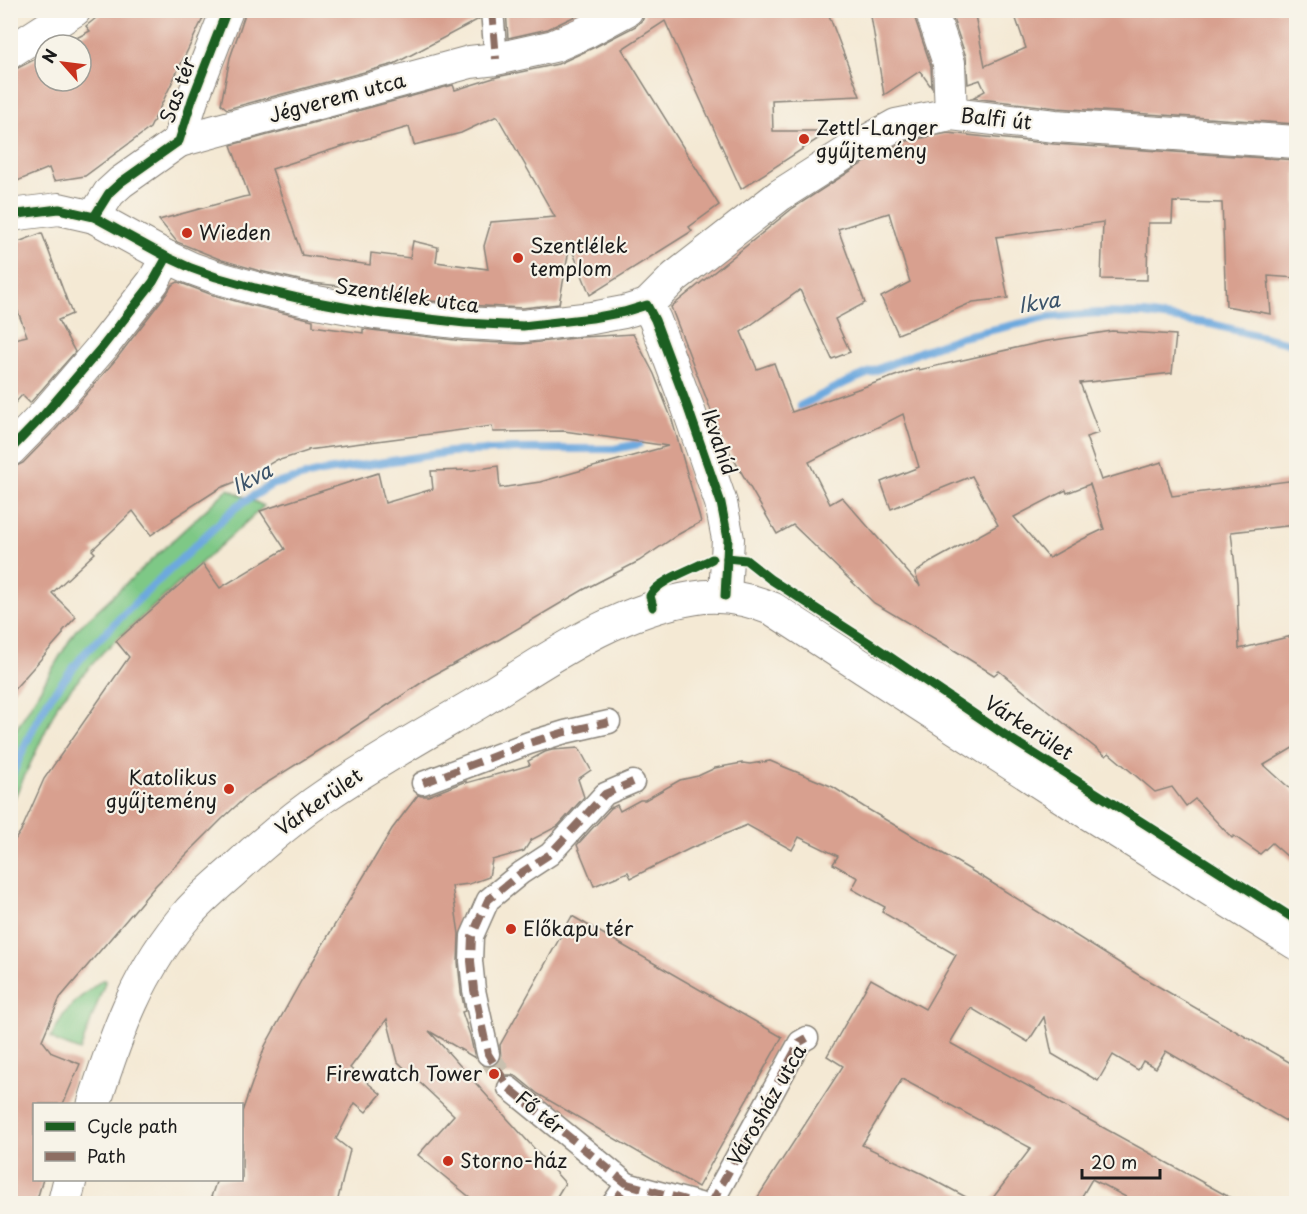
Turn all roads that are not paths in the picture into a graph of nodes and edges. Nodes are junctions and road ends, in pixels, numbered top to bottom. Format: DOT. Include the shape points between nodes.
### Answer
graph roads {
  1 [pos="75,10"];
  2 [pos="227,10"];
  3 [pos="492,10"];
  4 [pos="627,10"];
  5 [pos="931,10"];
  6 [pos="10,52"];
  7 [pos="496,59"];
  8 [pos="951,114"];
  9 [pos="179,141"];
  10 [pos="1296,142"];
  11 [pos="10,214"];
  12 [pos="94,217"];
  13 [pos="167,257"];
  14 [pos="647,305"];
  15 [pos="10,450"];
  16 [pos="726,596"];
  17 [pos="609,722"];
  18 [pos="633,782"];
  19 [pos="423,783"];
  20 [pos="1296,943"];
  21 [pos="807,1038"];
  22 [pos="488,1054"];
  23 [pos="509,1088"];
  24 [pos="93,1103"];
  25 [pos="70,1181"];
  26 [pos="627,1184"];
  27 [pos="64,1203"];
  28 [pos="613,1203"];
  29 [pos="700,1203"];
  30 [pos="711,1203"];
  1 -- 6 [label="street"];
  2 -- 9 [label="street, Sas tér"];
  3 -- 7 [label="street"];
  4 -- 7 [label="street, Jégverem utca" via="554,46"];
  5 -- 8 [label="street" via="949,63"];
  7 -- 9 [label="street, Jégverem utca" via="470,62"];
  8 -- 10 [label="street, Balfi út" via="1055,126"];
  8 -- 14 [label="street, Balfi út" via="896,126 849,151 780,195 675,277"];
  9 -- 12 [label="street, Sas tér" via="121,182"];
  11 -- 12 [label="street" via="59,209"];
  12 -- 13 [label="street"];
  13 -- 14 [label="street, Szentlélek utca" via="216,277 306,300 465,323 523,326 592,318"];
  13 -- 15 [label="street" via="153,282 103,345"];
  14 -- 16 [label="street, Ikvahíd" via="721,503 728,539"];
  16 -- 20 [label="street, Várkerület" via="773,609"];
  16 -- 24 [label="street, Várkerület" via="677,601 604,626 399,748 330,792 267,840 190,912 151,963 116,1036"];
  17 -- 19 [label="street" via="529,743"];
  18 -- 22 [label="street" via="605,794 550,854 488,900 472,936 471,961"];
  21 -- 30 [label="street, Városház utca" via="800,1042"];
  23 -- 26 [label="street, Fő tér"];
  25 -- 27 [label="street"];
  26 -- 28 [label="street"];
  26 -- 29 [label="street, Fő tér"];
}
